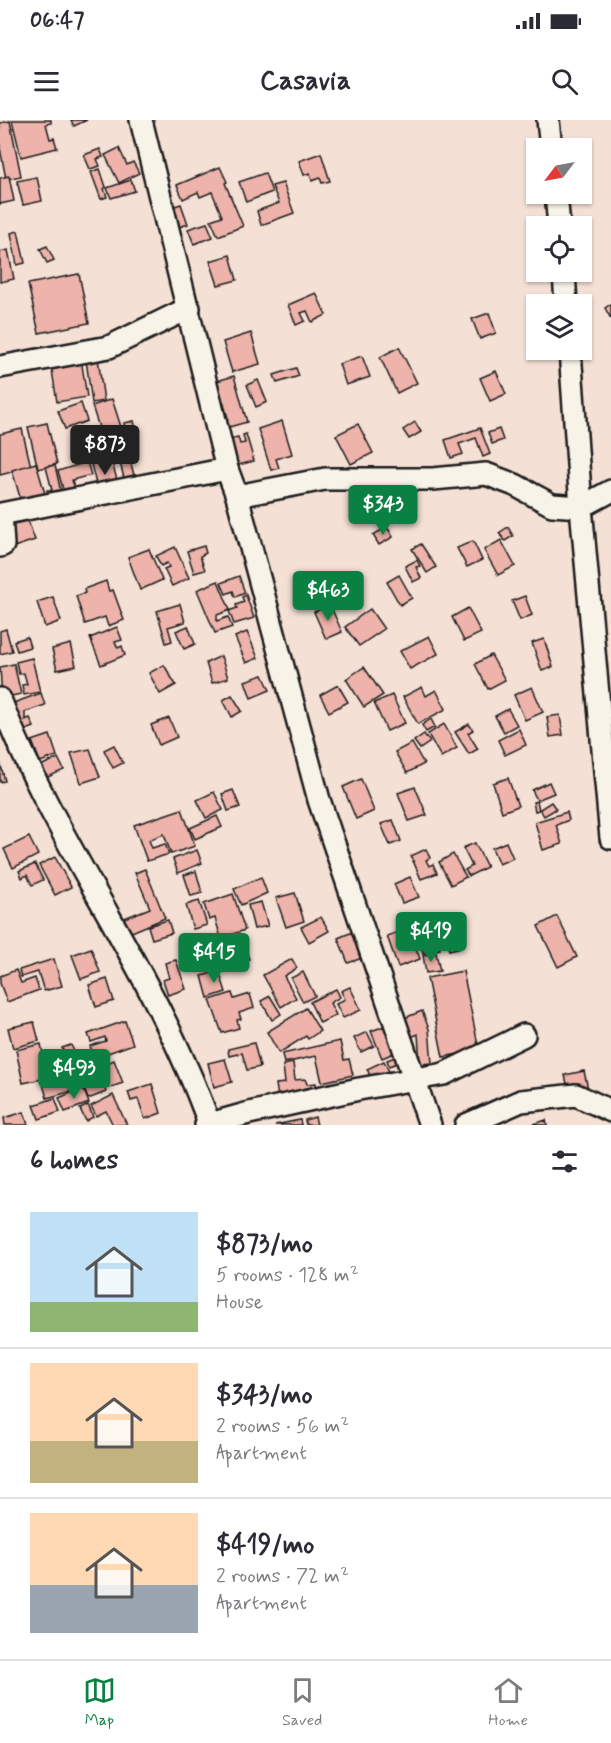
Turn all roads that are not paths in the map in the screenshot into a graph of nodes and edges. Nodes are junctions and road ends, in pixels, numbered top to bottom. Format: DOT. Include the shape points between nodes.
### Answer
graph roads {
  1 [pos="141,120"];
  2 [pos="548,120"];
  3 [pos="550,138"];
  4 [pos="189,308"];
  5 [pos="571,360"];
  6 [pos="0,367"];
  7 [pos="227,469"];
  8 [pos="611,491"];
  9 [pos="237,496"];
  10 [pos="581,507"];
  11 [pos="0,546"];
  12 [pos="0,699"];
  13 [pos="611,838"];
  14 [pos="524,1035"];
  15 [pos="414,1079"];
  16 [pos="611,1111"];
  17 [pos="208,1125"];
  18 [pos="430,1125"];
  19 [pos="466,1125"];
  1 -- 4 [label="street"];
  2 -- 3 [label="street"];
  4 -- 6 [label="street" via="109,347"];
  4 -- 7 [label="street"];
  5 -- 10 [label="street"];
  7 -- 9 [label="street"];
  7 -- 11 [label="street" via="1,514"];
  8 -- 10 [label="street"];
  9 -- 10 [label="street" via="325,479 433,479 486,474 552,505"];
  9 -- 15 [label="street" via="319,800"];
  10 -- 13 [label="street"];
  12 -- 17 [label="street" via="57,824 181,1055"];
  14 -- 15 [label="street" via="444,1074"];
  15 -- 17 [label="street"];
  15 -- 18 [label="street"];
  16 -- 19 [label="street" via="576,1095 565,1096 521,1101"];
}
